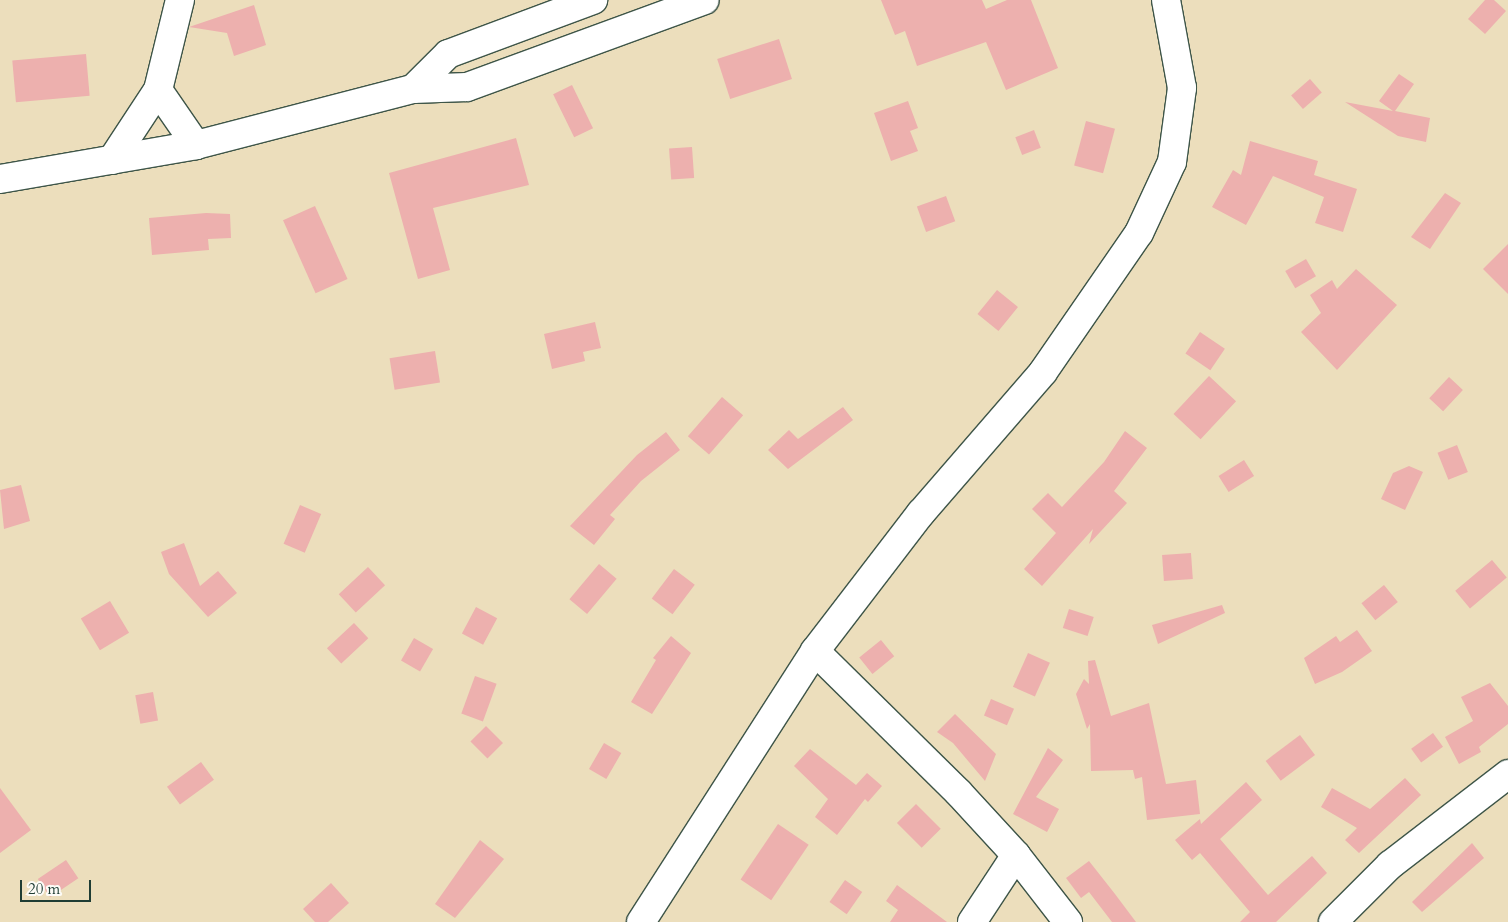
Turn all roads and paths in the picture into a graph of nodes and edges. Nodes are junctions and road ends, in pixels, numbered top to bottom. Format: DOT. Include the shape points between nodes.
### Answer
graph roads {
  1 [pos="180,0"];
  2 [pos="593,0"];
  3 [pos="705,0"];
  4 [pos="1166,0"];
  5 [pos="413,89"];
  6 [pos="158,90"];
  7 [pos="196,145"];
  8 [pos="112,160"];
  9 [pos="0,178"];
  10 [pos="815,651"];
  11 [pos="1508,774"];
  12 [pos="1016,855"];
  13 [pos="641,922"];
  14 [pos="972,922"];
  15 [pos="1068,922"];
  16 [pos="1333,922"];
  1 -- 6 [label="street"];
  2 -- 5 [label="street" via="448,54"];
  3 -- 5 [label="street" via="467,87"];
  4 -- 10 [label="street" via="1182,88 1172,162 1139,233 1043,372 921,513"];
  5 -- 7 [label="street"];
  6 -- 7 [label="street"];
  6 -- 8 [label="street"];
  7 -- 8 [label="street"];
  8 -- 9 [label="street"];
  10 -- 12 [label="street"];
  10 -- 13 [label="street"];
  11 -- 16 [label="street" via="1390,865"];
  12 -- 14 [label="street"];
  12 -- 15 [label="street"];
}
